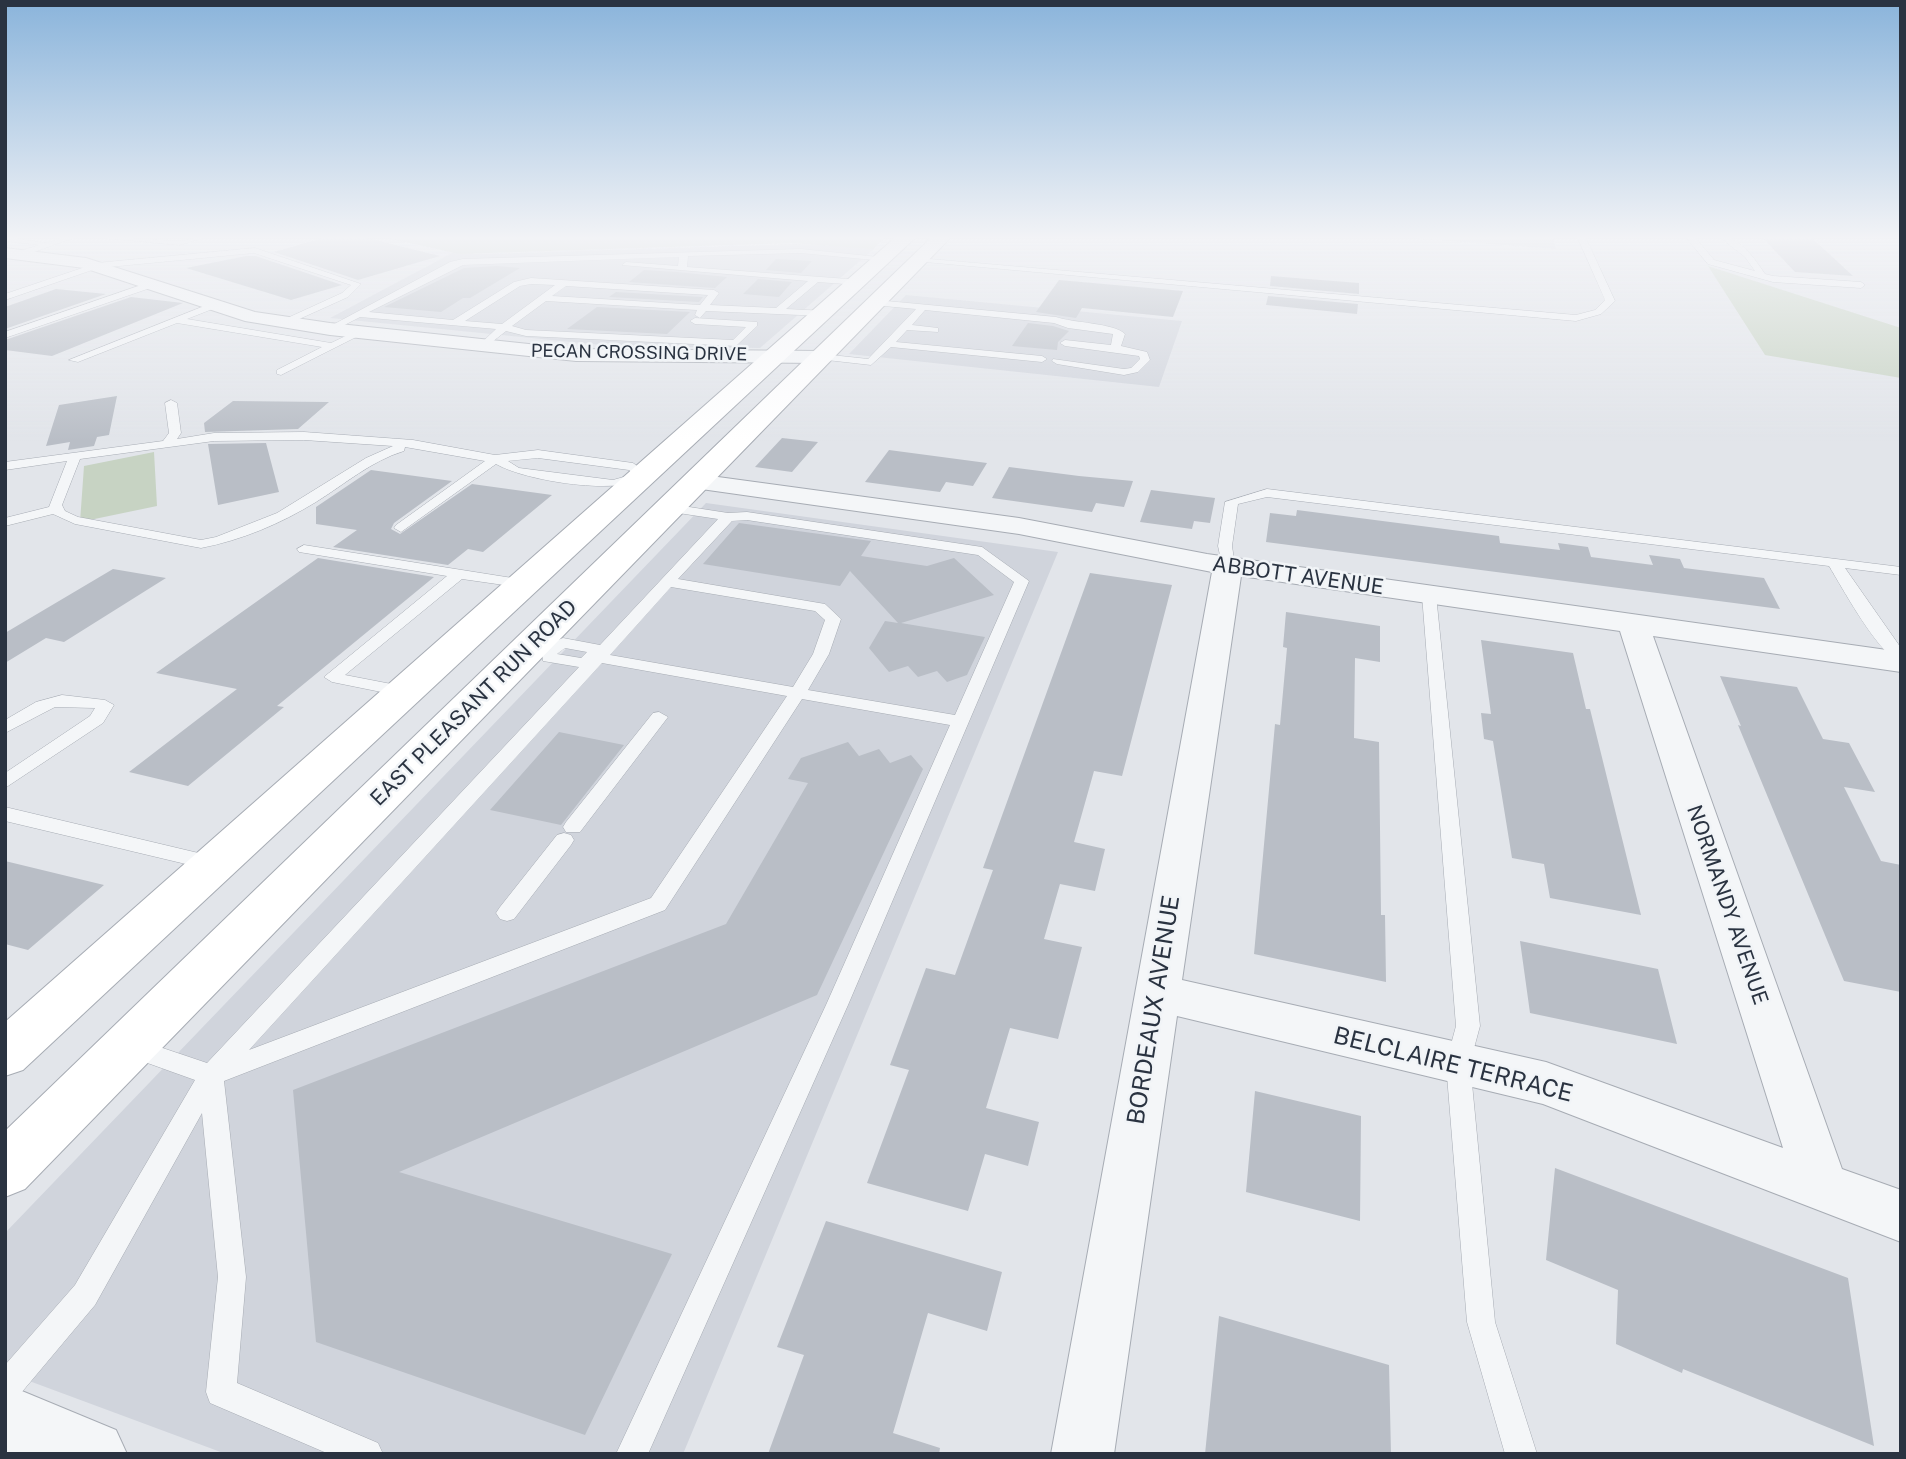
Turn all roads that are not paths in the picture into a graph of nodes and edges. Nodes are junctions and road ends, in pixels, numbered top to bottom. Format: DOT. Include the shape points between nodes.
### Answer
graph roads {
  1 [pos="95,304"];
  2 [pos="207,304"];
  3 [pos="325,304"];
  4 [pos="388,304"];
  5 [pos="485,304"];
  6 [pos="536,304"];
  7 [pos="641,304"];
  8 [pos="706,304"];
  9 [pos="786,304"];
  10 [pos="834,304"];
  11 [pos="875,304"];
  12 [pos="889,304"];
  13 [pos="1415,304"];
  14 [pos="1607,304"];
  15 [pos="212,306"];
  16 [pos="923,307"];
  17 [pos="703,308"];
  18 [pos="778,311"];
  19 [pos="824,313"];
  20 [pos="175,320"];
  21 [pos="695,321"];
  22 [pos="286,322"];
  23 [pos="358,323"];
  24 [pos="455,323"];
  25 [pos="504,327"];
  26 [pos="905,327"];
  27 [pos="935,330"];
  28 [pos="5,335"];
  29 [pos="331,338"];
  30 [pos="667,338"];
  31 [pos="1065,343"];
  32 [pos="889,344"];
  33 [pos="482,346"];
  34 [pos="1115,348"];
  35 [pos="640,356"];
  36 [pos="777,356"];
  37 [pos="822,357"];
  38 [pos="1042,359"];
  39 [pos="74,360"];
  40 [pos="1060,361"];
  41 [pos="281,372"];
  42 [pos="171,403"];
  43 [pos="167,443"];
  44 [pos="413,444"];
  45 [pos="75,457"];
  46 [pos="495,459"];
  47 [pos="5,466"];
  48 [pos="645,476"];
  49 [pos="696,482"];
  50 [pos="670,508"];
  51 [pos="57,509"];
  52 [pos="728,517"];
  53 [pos="5,522"];
  54 [pos="401,528"];
  55 [pos="304,549"];
  56 [pos="1834,563"];
  57 [pos="1228,566"];
  58 [pos="1901,571"];
  59 [pos="459,574"];
  60 [pos="668,582"];
  61 [pos="524,584"];
  62 [pos="1429,595"];
  63 [pos="1633,624"];
  64 [pos="469,635"];
  65 [pos="541,647"];
  66 [pos="597,658"];
  67 [pos="1901,659"];
  68 [pos="406,692"];
  69 [pos="797,693"];
  70 [pos="659,717"];
  71 [pos="961,722"];
  72 [pos="5,728"];
  73 [pos="5,782"];
  74 [pos="5,814"];
  75 [pos="215,864"];
  76 [pos="507,913"];
  77 [pos="1156,993"];
  78 [pos="129,1047"];
  79 [pos="5,1054"];
  80 [pos="1458,1063"];
  81 [pos="211,1075"];
  82 [pos="5,1170"];
  83 [pos="1822,1186"];
  84 [pos="1901,1216"];
  85 [pos="5,1388"];
  86 [pos="5,1418"];
  87 [pos="92,1454"];
  88 [pos="367,1454"];
  89 [pos="632,1454"];
  90 [pos="1082,1454"];
  91 [pos="1521,1454"];
  1 -- 28 [label="lane"];
  2 -- 15 [label="street, PECAN CROSSING DRIVE"];
  3 -- 22 [label="lane"];
  4 -- 23 [label="lane"];
  5 -- 24 [label="lane"];
  6 -- 25 [label="lane"];
  7 -- 17 [label="lane"];
  8 -- 17 [label="lane"];
  9 -- 18 [label="lane"];
  10 -- 19 [label="main road"];
  11 -- 37 [label="main road, EAST PLEASANT RUN ROAD"];
  12 -- 16 [label="lane"];
  13 -- 14 [label="lane" via="1576,318 1598,312"];
  15 -- 20 [label="lane"];
  15 -- 22 [label="street, PECAN CROSSING DRIVE"];
  16 -- 26 [label="lane"];
  16 -- 34 [label="lane" via="1056,320 1116,331 1120,334"];
  17 -- 18 [label="lane"];
  17 -- 21 [label="lane"];
  18 -- 19 [label="lane"];
  19 -- 36 [label="main road"];
  20 -- 29 [label="lane"];
  20 -- 39 [label="lane"];
  21 -- 30 [label="lane"];
  21 -- 30 [label="lane" via="754,324 736,343"];
  22 -- 29 [label="street, PECAN CROSSING DRIVE"];
  23 -- 24 [label="lane"];
  23 -- 29 [label="street, PECAN CROSSING DRIVE"];
  23 -- 33 [label="street, PECAN CROSSING DRIVE"];
  24 -- 25 [label="lane"];
  25 -- 30 [label="lane" via="526,333"];
  25 -- 33 [label="lane"];
  26 -- 27 [label="lane"];
  26 -- 32 [label="lane"];
  29 -- 41 [label="lane"];
  30 -- 35 [label="lane"];
  31 -- 34 [label="lane"];
  32 -- 37 [label="lane" via="871,362"];
  32 -- 38 [label="lane"];
  33 -- 35 [label="street, PECAN CROSSING DRIVE"];
  34 -- 40 [label="lane" via="1134,350 1146,360 1124,372"];
  35 -- 36 [label="street, PECAN CROSSING DRIVE"];
  36 -- 37 [label="street, PECAN CROSSING DRIVE"];
  36 -- 48 [label="main road"];
  37 -- 49 [label="main road, EAST PLEASANT RUN ROAD"];
  42 -- 43 [label="lane" via="175,433"];
  43 -- 44 [label="lane" via="259,436"];
  43 -- 45 [label="lane"];
  44 -- 46 [label="lane"];
  44 -- 51 [label="lane" via="368,459 297,507 220,541 183,542 75,520"];
  45 -- 47 [label="lane"];
  45 -- 51 [label="lane"];
  46 -- 48 [label="lane" via="538,454 633,467"];
  46 -- 48 [label="lane" via="516,471 613,484"];
  46 -- 54 [label="lane"];
  48 -- 49 [label="main road"];
  48 -- 61 [label="main road"];
  49 -- 50 [label="main road, EAST PLEASANT RUN ROAD"];
  49 -- 57 [label="street, ABBOTT AVENUE" via="1019,526"];
  50 -- 52 [label="lane"];
  50 -- 65 [label="main road, EAST PLEASANT RUN ROAD"];
  51 -- 53 [label="lane"];
  52 -- 60 [label="lane"];
  52 -- 71 [label="lane" via="747,516 982,551 1022,581"];
  55 -- 59 [label="lane"];
  56 -- 57 [label="lane" via="1267,493 1232,502"];
  56 -- 58 [label="lane"];
  56 -- 67 [label="lane"];
  57 -- 62 [label="street, ABBOTT AVENUE"];
  57 -- 77 [label="street, BORDEAUX AVENUE"];
  59 -- 61 [label="lane"];
  59 -- 68 [label="lane" via="332,677"];
  60 -- 66 [label="lane"];
  60 -- 69 [label="lane" via="820,607 833,619 821,654"];
  61 -- 64 [label="main road"];
  62 -- 63 [label="street, ABBOTT AVENUE"];
  62 -- 80 [label="lane" via="1468,1026"];
  63 -- 67 [label="street, ABBOTT AVENUE"];
  63 -- 83 [label="street, NORMANDY AVENUE"];
  64 -- 65 [label="main road"];
  64 -- 68 [label="main road"];
  65 -- 66 [label="lane" via="549,658 583,663"];
  65 -- 78 [label="main road, EAST PLEASANT RUN ROAD"];
  66 -- 69 [label="lane"];
  66 -- 81 [label="lane"];
  68 -- 75 [label="main road"];
  69 -- 71 [label="lane"];
  69 -- 81 [label="lane" via="658,904"];
  70 -- 76 [label="lane"];
  71 -- 89 [label="lane"];
  72 -- 73 [label="lane" via="45,702 67,698 105,705 97,719"];
  74 -- 75 [label="lane"];
  75 -- 79 [label="main road"];
  77 -- 80 [label="street, BELCLAIRE TERRACE"];
  77 -- 90 [label="street, BORDEAUX AVENUE"];
  78 -- 81 [label="lane"];
  78 -- 82 [label="main road, EAST PLEASANT RUN ROAD"];
  80 -- 83 [label="street, BELCLAIRE TERRACE" via="1546,1083"];
  80 -- 91 [label="lane" via="1481,1322"];
  81 -- 85 [label="lane" via="85,1295"];
  81 -- 88 [label="lane" via="232,1277 221,1392"];
  83 -- 84 [label="street, BELCLAIRE TERRACE"];
  86 -- 87 [label="street"];
}
